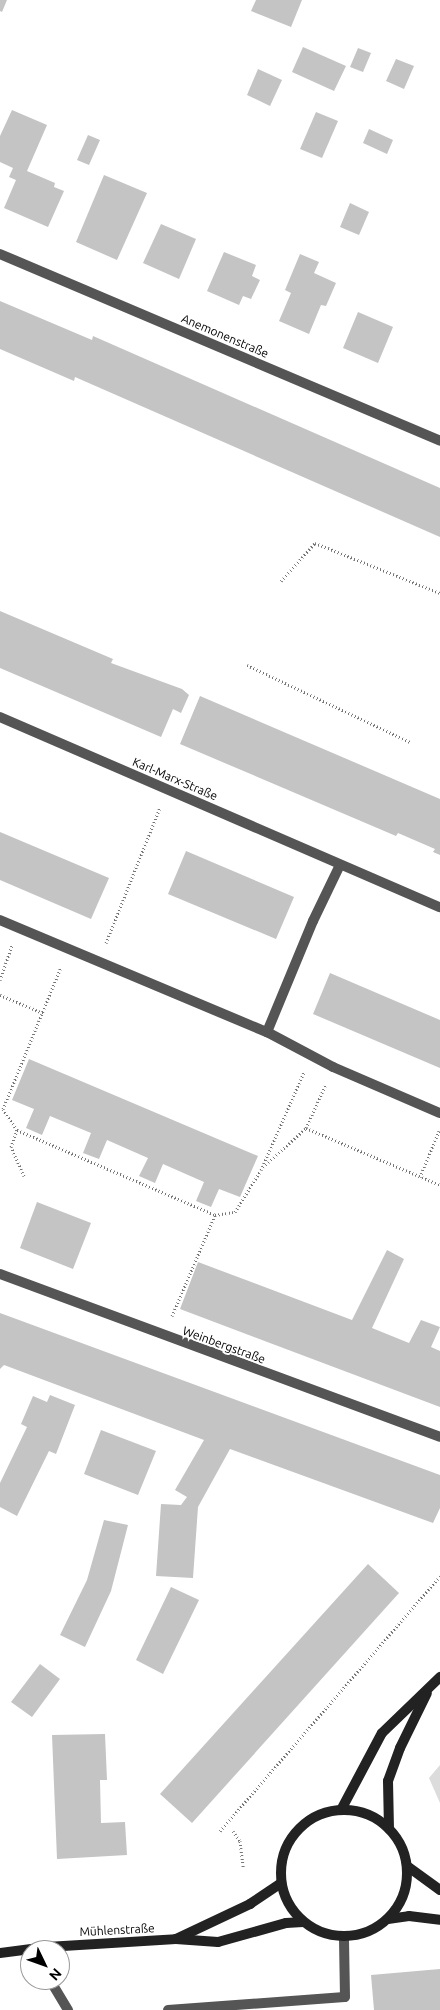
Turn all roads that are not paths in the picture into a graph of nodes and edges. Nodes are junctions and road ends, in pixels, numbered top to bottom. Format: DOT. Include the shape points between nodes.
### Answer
graph roads {
  1 [pos="0,254"];
  2 [pos="440,442"];
  3 [pos="0,717"];
  4 [pos="340,864"];
  5 [pos="440,907"];
  6 [pos="0,920"];
  7 [pos="267,1032"];
  8 [pos="440,1113"];
  9 [pos="0,1274"];
  10 [pos="440,1437"];
  11 [pos="440,1677"];
  12 [pos="430,1688"];
  13 [pos="341,1810"];
  14 [pos="389,1829"];
  15 [pos="407,1866"];
  16 [pos="281,1883"];
  17 [pos="440,1890"];
  18 [pos="388,1919"];
  19 [pos="440,1920"];
  20 [pos="303,1922"];
  21 [pos="344,1937"];
  22 [pos="176,1939"];
  23 [pos="70,1946"];
  24 [pos="20,1951"];
  25 [pos="0,1953"];
  26 [pos="56,1990"];
  27 [pos="68,2010"];
  28 [pos="168,2010"];
  1 -- 2 [label="street, Anemonenstraße"];
  3 -- 4 [label="street, Karl-Marx-Straße"];
  4 -- 5 [label="street, Karl-Marx-Straße"];
  4 -- 7 [label="street"];
  6 -- 7 [label="street"];
  7 -- 8 [label="street" via="333,1067"];
  9 -- 10 [label="street, Weinbergstraße"];
  11 -- 12 [label="main road"];
  12 -- 13 [label="main road" via="382,1733"];
  12 -- 14 [label="main road" via="400,1748 388,1781"];
  13 -- 14 [label="main road" via="367,1814"];
  13 -- 16 [label="main road" via="315,1817 295,1834 282,1862"];
  14 -- 15 [label="main road" via="403,1852"];
  15 -- 17 [label="main road"];
  15 -- 18 [label="main road" via="404,1894"];
  16 -- 20 [label="main road" via="289,1905"];
  16 -- 22 [label="main road, Mühlenstraße" via="250,1904"];
  18 -- 19 [label="main road" via="408,1916"];
  18 -- 21 [label="main road" via="368,1932"];
  20 -- 21 [label="main road" via="329,1935"];
  20 -- 22 [label="main road, Mühlenstraße" via="286,1922 218,1942"];
  21 -- 28 [label="street" via="345,1997"];
  22 -- 23 [label="main road, Mühlenstraße"];
  24 -- 25 [label="main road, Mühlenstraße"];
  26 -- 27 [label="street"];
}
